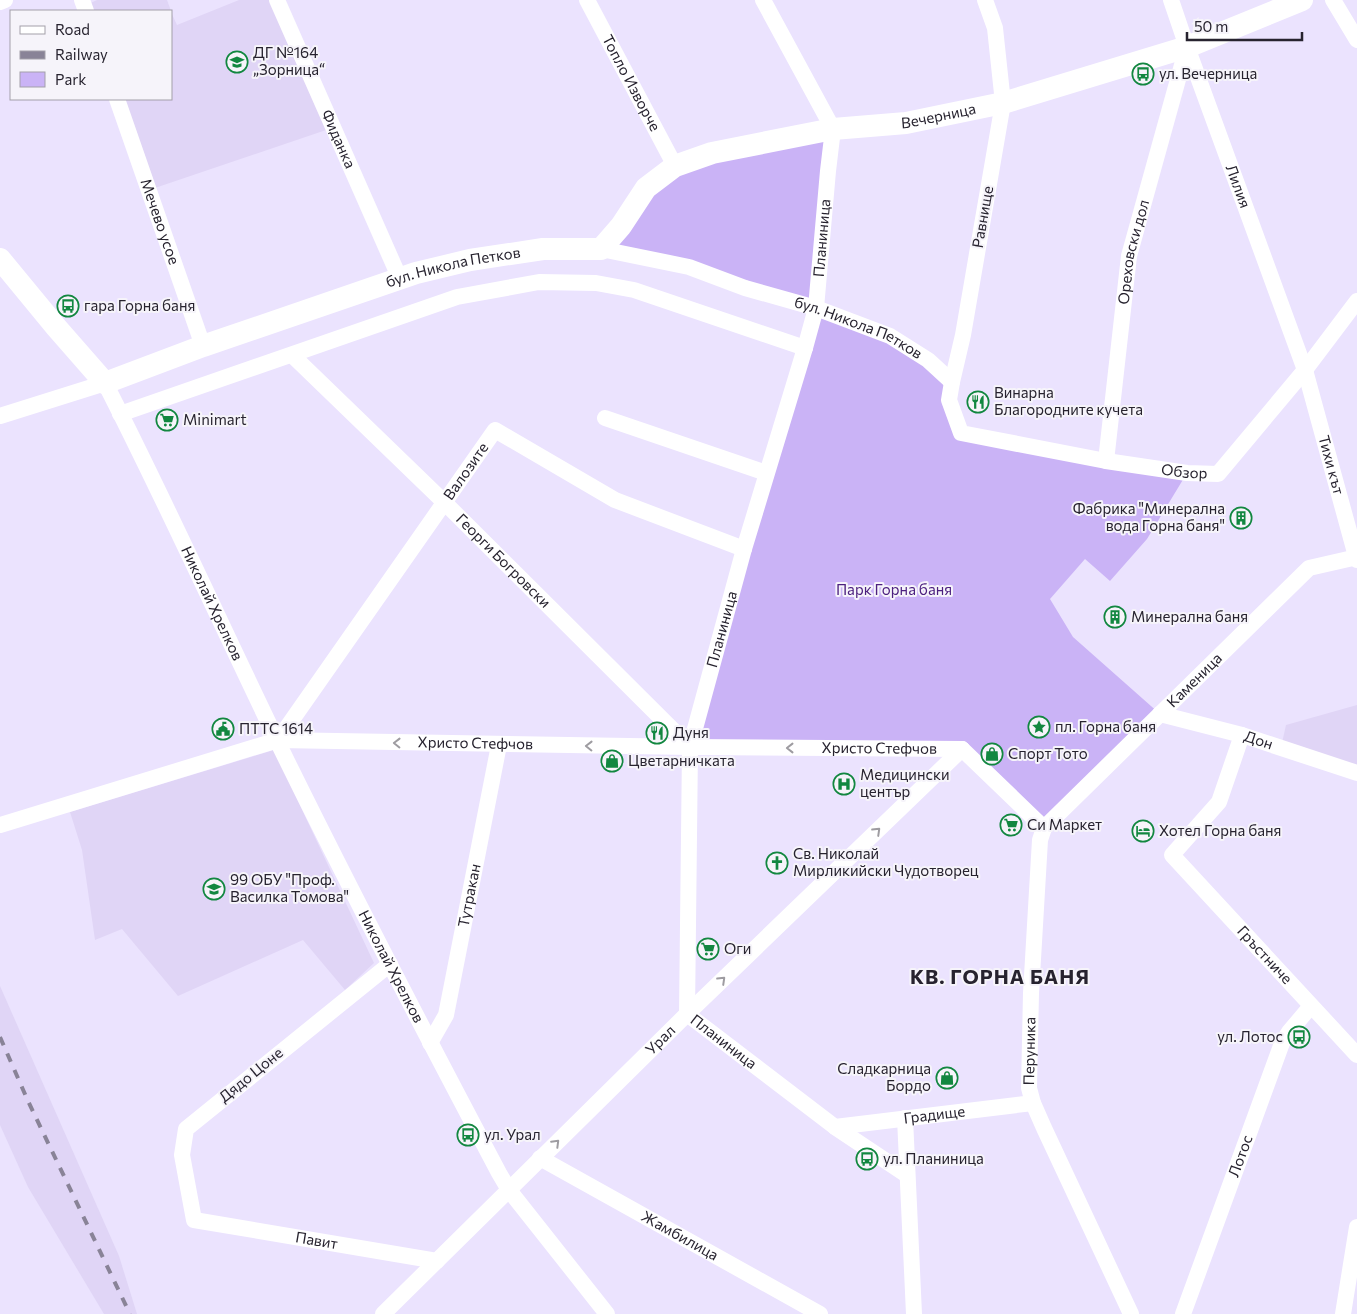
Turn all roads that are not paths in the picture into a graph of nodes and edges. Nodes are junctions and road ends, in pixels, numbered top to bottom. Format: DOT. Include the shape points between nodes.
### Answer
graph roads {
  1 [pos="5,0"];
  2 [pos="277,0"];
  3 [pos="586,0"];
  4 [pos="763,0"];
  5 [pos="985,0"];
  6 [pos="1171,0"];
  7 [pos="1302,0"];
  8 [pos="1333,0"];
  9 [pos="0,2"];
  10 [pos="1357,40"];
  11 [pos="1186,47"];
  12 [pos="117,100"];
  13 [pos="1003,102"];
  14 [pos="833,128"];
  15 [pos="675,166"];
  16 [pos="601,249"];
  17 [pos="0,259"];
  18 [pos="400,279"];
  19 [pos="1357,301"];
  20 [pos="816,308"];
  21 [pos="203,346"];
  22 [pos="805,348"];
  23 [pos="292,355"];
  24 [pos="1305,370"];
  25 [pos="952,382"];
  26 [pos="105,383"];
  27 [pos="120,414"];
  28 [pos="0,416"];
  29 [pos="605,418"];
  30 [pos="961,433"];
  31 [pos="1106,461"];
  32 [pos="766,474"];
  33 [pos="444,502"];
  34 [pos="744,549"];
  35 [pos="1357,558"];
  36 [pos="1160,714"];
  37 [pos="1242,735"];
  38 [pos="278,740"];
  39 [pos="499,745"];
  40 [pos="690,747"];
  41 [pos="962,749"];
  42 [pos="1357,773"];
  43 [pos="0,825"];
  44 [pos="1044,828"];
  45 [pos="390,964"];
  46 [pos="1311,1006"];
  47 [pos="687,1014"];
  48 [pos="430,1043"];
  49 [pos="1354,1047"];
  50 [pos="1033,1103"];
  51 [pos="904,1118"];
  52 [pos="835,1127"];
  53 [pos="540,1158"];
  54 [pos="907,1175"];
  55 [pos="509,1190"];
  56 [pos="194,1220"];
  57 [pos="1357,1227"];
  58 [pos="437,1262"];
  59 [pos="383,1314"];
  60 [pos="607,1314"];
  61 [pos="820,1314"];
  62 [pos="914,1314"];
  63 [pos="1131,1314"];
  64 [pos="1183,1314"];
  65 [pos="1343,1314"];
  1 -- 9 [label="street"];
  2 -- 18 [label="street, Фиданка"];
  3 -- 15 [label="street, Топло Изворче"];
  4 -- 14 [label="street"];
  5 -- 13 [label="street, Равнище" via="995,28"];
  6 -- 11 [label="street, Лилия"];
  7 -- 11 [label="street, Вечерница"];
  8 -- 10 [label="street"];
  11 -- 13 [label="street, Вечерница"];
  11 -- 24 [label="street, Лилия"];
  11 -- 31 [label="street, Ореховски дол" via="1129,256"];
  12 -- 21 [label="street, Мечево усое"];
  13 -- 14 [label="street, Вечерница" via="906,123"];
  13 -- 25 [label="street, Равнище"];
  14 -- 15 [label="street, Вечерница" via="712,153"];
  14 -- 20 [label="street, Планиница"];
  15 -- 16 [label="street, Вечерница" via="646,188"];
  16 -- 18 [label="street, бул. Никола Петков" via="544,249 470,260"];
  16 -- 20 [label="street, бул. Никола Петков" via="690,267 745,288"];
  17 -- 26 [label="street"];
  18 -- 21 [label="street, бул. Никола Петков"];
  19 -- 24 [label="street, Обзор"];
  20 -- 22 [label="street, Планиница"];
  20 -- 25 [label="street, бул. Никола Петков" via="890,336 928,360"];
  21 -- 26 [label="street, бул. Никола Петков"];
  22 -- 23 [label="street, бул. Никола Петков" via="634,290 596,283 540,282 457,297"];
  22 -- 32 [label="street, Планиница"];
  23 -- 27 [label="street, бул. Никола Петков"];
  23 -- 33 [label="street, Георги Богровски"];
  24 -- 31 [label="street, Обзор" via="1218,474 1186,473"];
  24 -- 35 [label="street, Тихи кът"];
  25 -- 30 [label="street, Равнище" via="950,400"];
  26 -- 27 [label="street, Николай Хрелков"];
  26 -- 28 [label="street"];
  27 -- 38 [label="street, Николай Хрелков"];
  29 -- 32 [label="street"];
  30 -- 31 [label="street, Обзор"];
  32 -- 34 [label="street, Планиница"];
  33 -- 34 [label="street, Валозите" via="495,430 615,500"];
  33 -- 38 [label="street, Валозите"];
  33 -- 40 [label="street, Георги Богровски"];
  34 -- 40 [label="street, Планиница"];
  35 -- 36 [label="street, Каменица" via="1309,568"];
  36 -- 37 [label="street, Дон"];
  36 -- 44 [label="street, Каменица"];
  37 -- 42 [label="street, Дон"];
  37 -- 46 [label="street, Гръстниче" via="1219,802 1172,855"];
  39 -- 38 [label="street, Христо Стефчов, one-way"];
  38 -- 43 [label="street, Христо Стефчов"];
  38 -- 45 [label="street, Николай Хрелков"];
  40 -- 39 [label="street, Христо Стефчов, one-way"];
  39 -- 48 [label="street, Тутракан" via="446,1015"];
  41 -- 40 [label="street, Христо Стефчов, one-way"];
  40 -- 47 [label="street, Планиница"];
  41 -- 44 [label="street"];
  47 -- 41 [label="street, Урал, one-way"];
  44 -- 50 [label="street, Перуника" via="1040,840 1031,993 1029,1088"];
  45 -- 48 [label="street, Николай Хрелков"];
  45 -- 56 [label="street, Дядо Цоне" via="186,1129 182,1155"];
  46 -- 49 [label="street, Гръстниче"];
  46 -- 64 [label="street, Лотос" via="1282,1043"];
  47 -- 52 [label="street, Планиница"];
  53 -- 47 [label="street, Урал, one-way"];
  48 -- 55 [label="street, Николай Хрелков"];
  50 -- 51 [label="street, Градище"];
  50 -- 63 [label="street, Перуника"];
  51 -- 52 [label="street, Градище"];
  51 -- 54 [label="street"];
  52 -- 54 [label="street, Планиница"];
  53 -- 55 [label="street, Урал"];
  53 -- 61 [label="street, Жамбилица"];
  54 -- 62 [label="street"];
  55 -- 58 [label="street, Урал"];
  55 -- 60 [label="street, Николай Хрелков"];
  56 -- 58 [label="street, Павит"];
  57 -- 65 [label="street"];
  58 -- 59 [label="street, Урал"];
}
